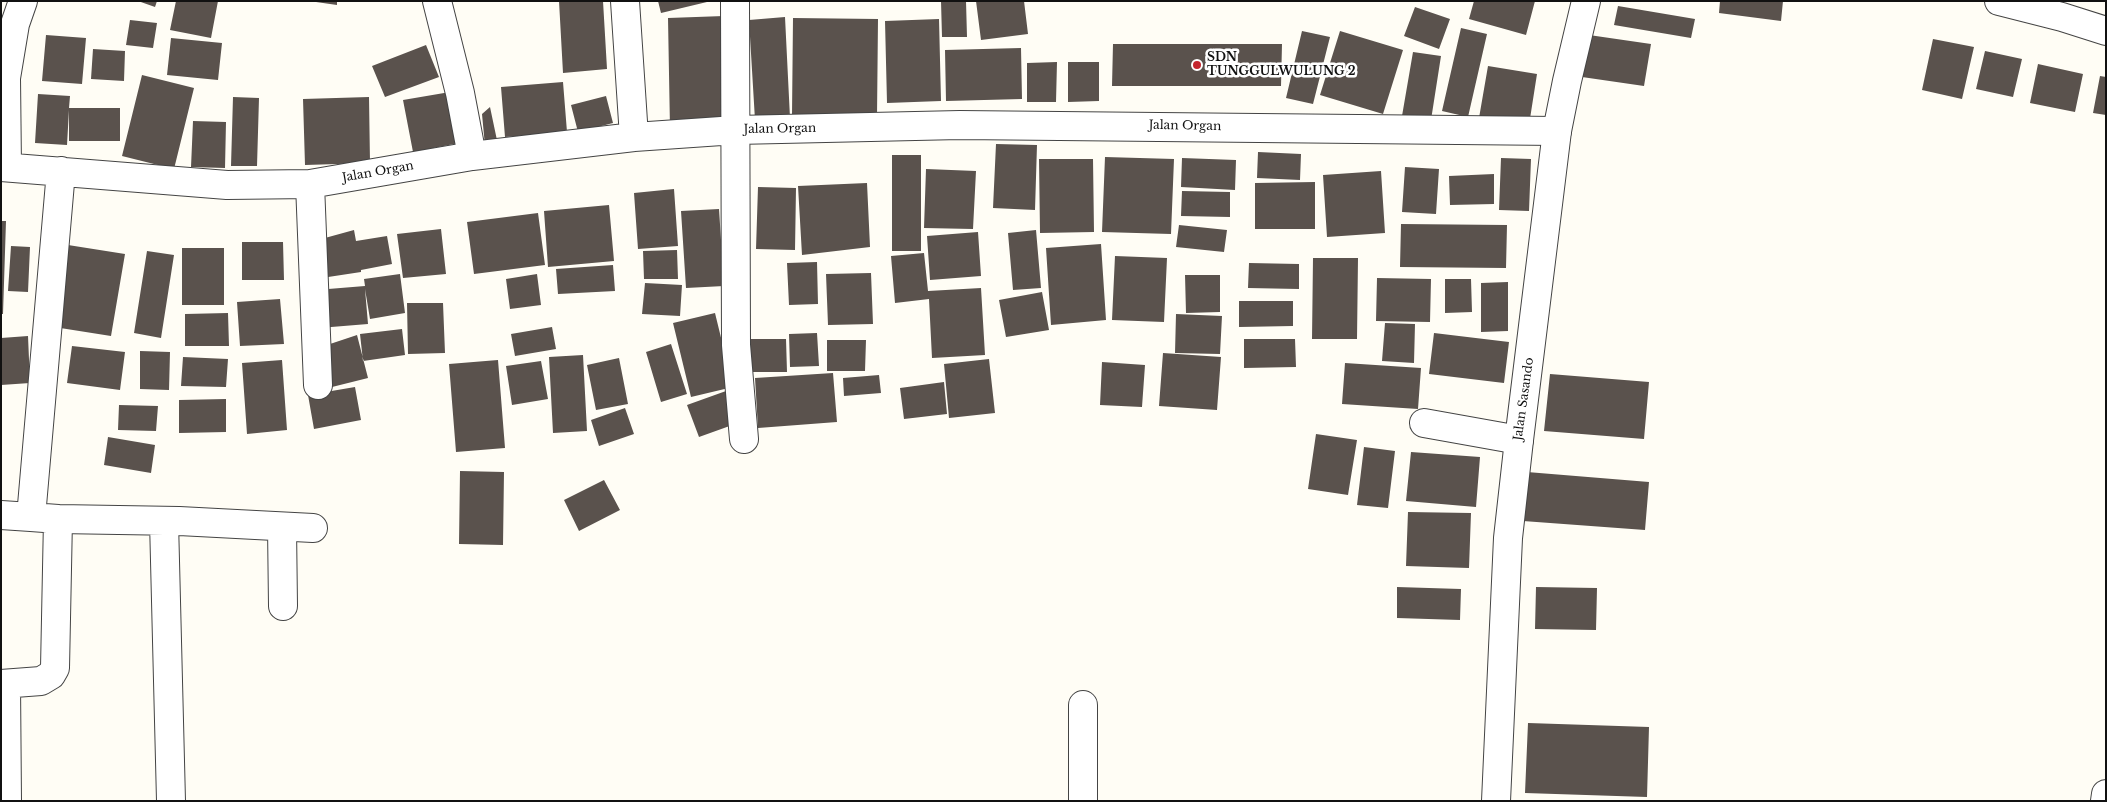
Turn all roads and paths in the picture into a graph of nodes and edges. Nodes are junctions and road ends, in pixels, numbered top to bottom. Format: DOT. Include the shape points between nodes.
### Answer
graph roads {
  1 [pos="23,1"];
  2 [pos="437,1"];
  3 [pos="625,1"];
  4 [pos="735,1"];
  5 [pos="1586,1"];
  6 [pos="1999,1"];
  7 [pos="2106,31"];
  8 [pos="736,130"];
  9 [pos="1557,131"];
  10 [pos="634,137"];
  11 [pos="472,156"];
  12 [pos="4,167"];
  13 [pos="61,171"];
  14 [pos="310,184"];
  15 [pos="318,385"];
  16 [pos="1424,422"];
  17 [pos="744,440"];
  18 [pos="1519,440"];
  19 [pos="1,516"];
  20 [pos="31,517"];
  21 [pos="58,519"];
  22 [pos="164,521"];
  23 [pos="282,527"];
  24 [pos="313,528"];
  25 [pos="283,606"];
  26 [pos="3,684"];
  27 [pos="1083,705"];
  28 [pos="2106,794"];
  29 [pos="7,801"];
  30 [pos="171,801"];
  31 [pos="1083,801"];
  32 [pos="1496,801"];
  33 [pos="2105,801"];
  1 -- 12 [label="street" via="15,24 6,78"];
  2 -- 11 [label="street"];
  3 -- 10 [label="street"];
  4 -- 8 [label="street"];
  5 -- 9 [label="street, Jalan Sasando"];
  6 -- 7 [label="street"];
  8 -- 9 [label="street, Jalan Organ" via="960,125"];
  8 -- 10 [label="street, Jalan Organ"];
  8 -- 17 [label="street" via="736,345"];
  9 -- 18 [label="street, Jalan Sasando"];
  10 -- 11 [label="street, Jalan Organ"];
  11 -- 14 [label="street, Jalan Organ"];
  12 -- 13 [label="street, Jalan Organ"];
  13 -- 14 [label="street, Jalan Organ" via="227,185"];
  13 -- 20 [label="street"];
  14 -- 15 [label="street"];
  16 -- 18 [label="street"];
  18 -- 32 [label="street, Jalan Sasando" via="1508,538"];
  19 -- 20 [label="street"];
  20 -- 21 [label="street"];
  21 -- 22 [label="street"];
  21 -- 26 [label="street" via="55,668 41,681"];
  22 -- 23 [label="street"];
  22 -- 30 [label="street"];
  23 -- 24 [label="street"];
  23 -- 25 [label="street"];
  26 -- 29 [label="street"];
  27 -- 31 [label="street"];
  28 -- 33 [label="street"];
}
